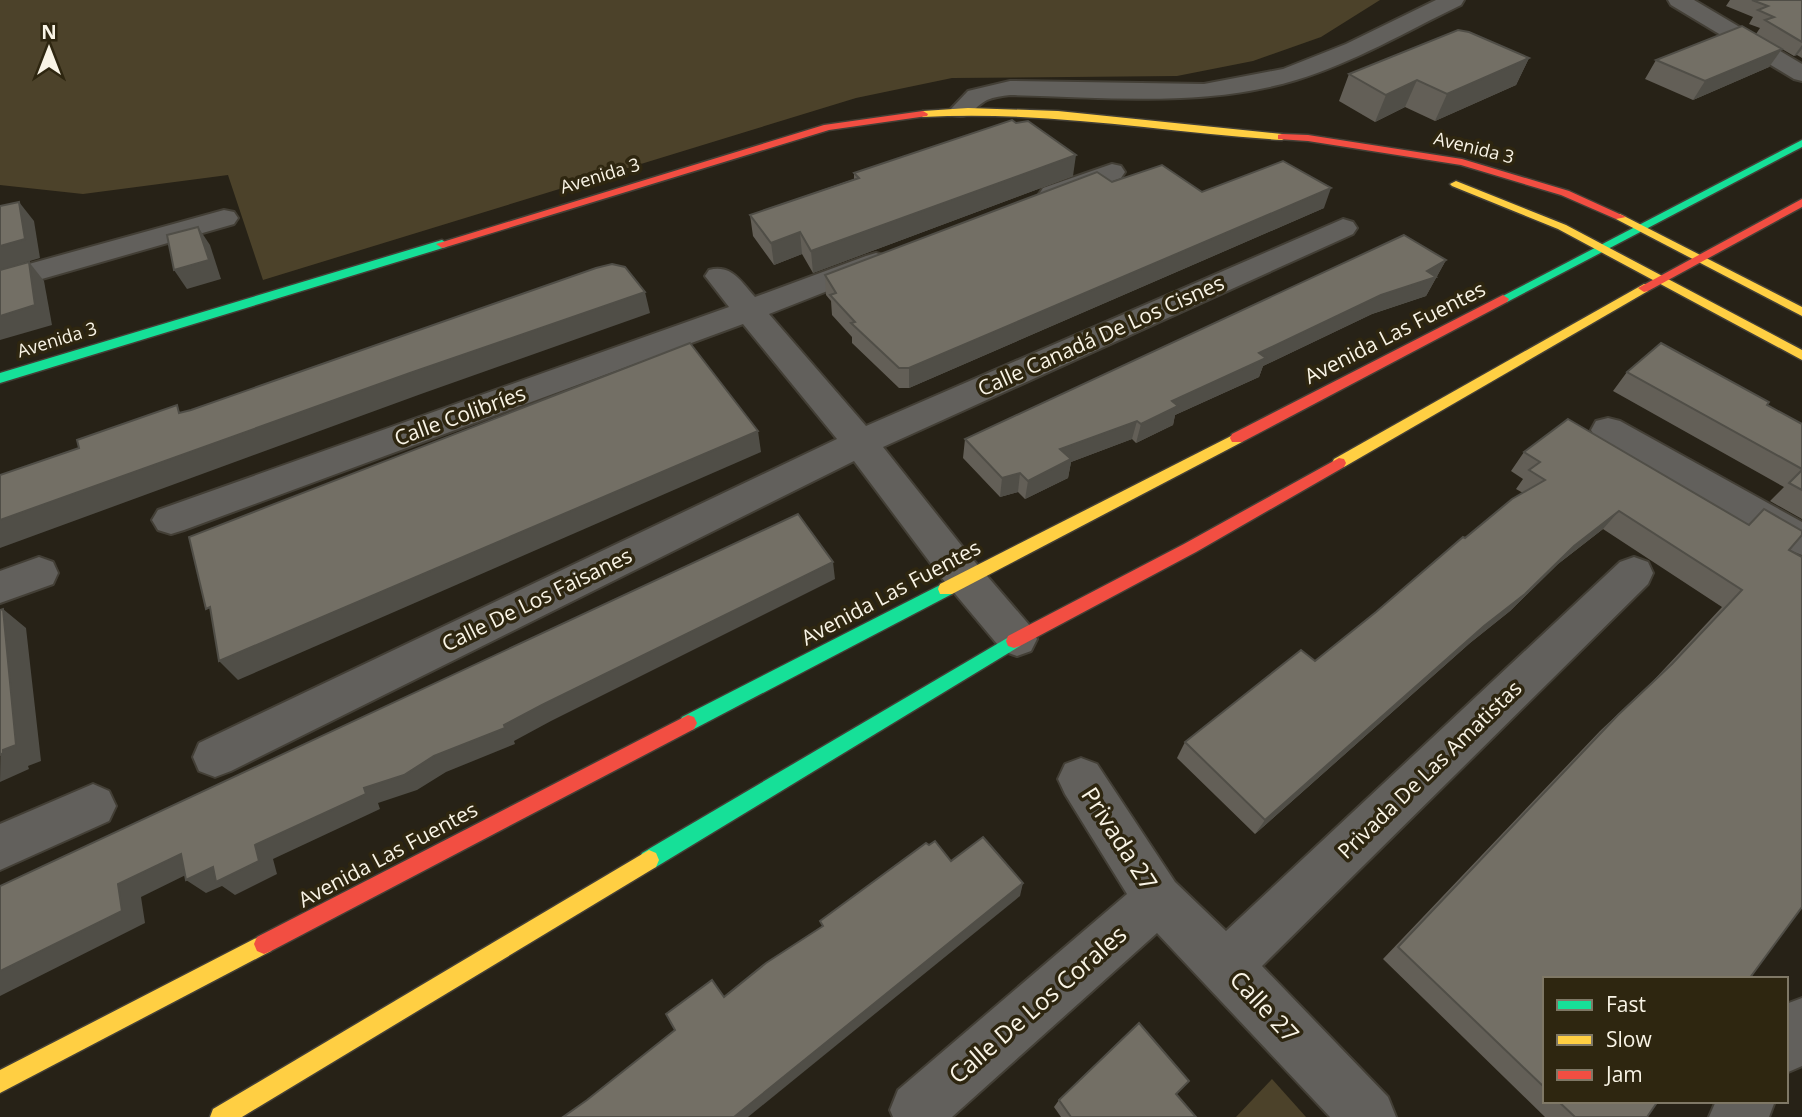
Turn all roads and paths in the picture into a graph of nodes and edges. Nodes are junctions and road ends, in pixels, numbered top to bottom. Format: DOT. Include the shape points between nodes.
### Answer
graph roads {
  1 [pos="1452,0"];
  2 [pos="1679,0"];
  3 [pos="1790,43"];
  4 [pos="1766,52"];
  5 [pos="1802,74"];
  6 [pos="962,110"];
  7 [pos="1225,134"];
  8 [pos="1802,143"];
  9 [pos="1430,157"];
  10 [pos="1329,158"];
  11 [pos="1112,172"];
  12 [pos="1034,201"];
  13 [pos="1802,202"];
  14 [pos="224,218"];
  15 [pos="1643,227"];
  16 [pos="1343,228"];
  17 [pos="1604,249"];
  18 [pos="904,251"];
  19 [pos="1699,256"];
  20 [pos="720,276"];
  21 [pos="1659,279"];
  22 [pos="0,282"];
  23 [pos="748,311"];
  24 [pos="1802,312"];
  25 [pos="1802,356"];
  26 [pos="0,378"];
  27 [pos="1608,430"];
  28 [pos="860,443"];
  29 [pos="171,520"];
  30 [pos="1802,540"];
  31 [pos="39,573"];
  32 [pos="1634,573"];
  33 [pos="965,578"];
  34 [pos="0,587"];
  35 [pos="1017,639"];
  36 [pos="215,757"];
  37 [pos="1081,779"];
  38 [pos="93,806"];
  39 [pos="0,847"];
  40 [pos="1158,899"];
  41 [pos="1226,966"];
  42 [pos="1802,1024"];
  43 [pos="1788,1043"];
  44 [pos="0,1082"];
  45 [pos="918,1110"];
  46 [pos="221,1117"];
  47 [pos="1368,1117"];
  1 -- 6 [label="street" via="1354,50 1289,75 1204,91 1010,88 984,92 968,100"];
  2 -- 4 [label="street"];
  3 -- 4 [label="street"];
  4 -- 5 [label="street"];
  6 -- 7 [label="main road, Avenida 3" via="1087,117"];
  6 -- 26 [label="main road, Avenida 3" via="828,127"];
  7 -- 9 [label="main road, Avenida 3" via="1308,138"];
  7 -- 10 [label="main road, Avenida 3"];
  8 -- 15 [label="main road, Avenida Las Fuentes"];
  9 -- 15 [label="main road, Avenida 3" via="1565,193"];
  9 -- 17 [label="main road, Avenida 3" via="1430,178 1467,187"];
  11 -- 12 [label="street"];
  13 -- 19 [label="main road"];
  14 -- 22 [label="street"];
  15 -- 17 [label="main road, Avenida Las Fuentes"];
  15 -- 19 [label="main road, Avenida 3"];
  16 -- 28 [label="street, Calle Canadá De Los Cisnes"];
  17 -- 21 [label="main road, Avenida 3"];
  17 -- 33 [label="main road, Avenida Las Fuentes"];
  18 -- 23 [label="street, Calle Colibríes"];
  19 -- 21 [label="main road"];
  19 -- 24 [label="main road, Avenida 3"];
  20 -- 23 [label="street"];
  21 -- 25 [label="main road, Avenida 3"];
  21 -- 35 [label="main road" via="1189,548"];
  23 -- 28 [label="street"];
  23 -- 29 [label="street, Calle Colibríes"];
  27 -- 30 [label="street"];
  28 -- 33 [label="street"];
  28 -- 36 [label="street, Calle De Los Faisanes"];
  31 -- 34 [label="street"];
  32 -- 41 [label="street, Privada De Las Amatistas"];
  33 -- 35 [label="street"];
  33 -- 44 [label="main road, Avenida Las Fuentes"];
  35 -- 46 [label="main road"];
  37 -- 40 [label="street, Privada 27"];
  38 -- 39 [label="street"];
  40 -- 41 [label="street, Calle 27"];
  40 -- 45 [label="street, Calle De Los Corales"];
  41 -- 47 [label="street, Calle 27"];
  42 -- 43 [label="street"];
}
